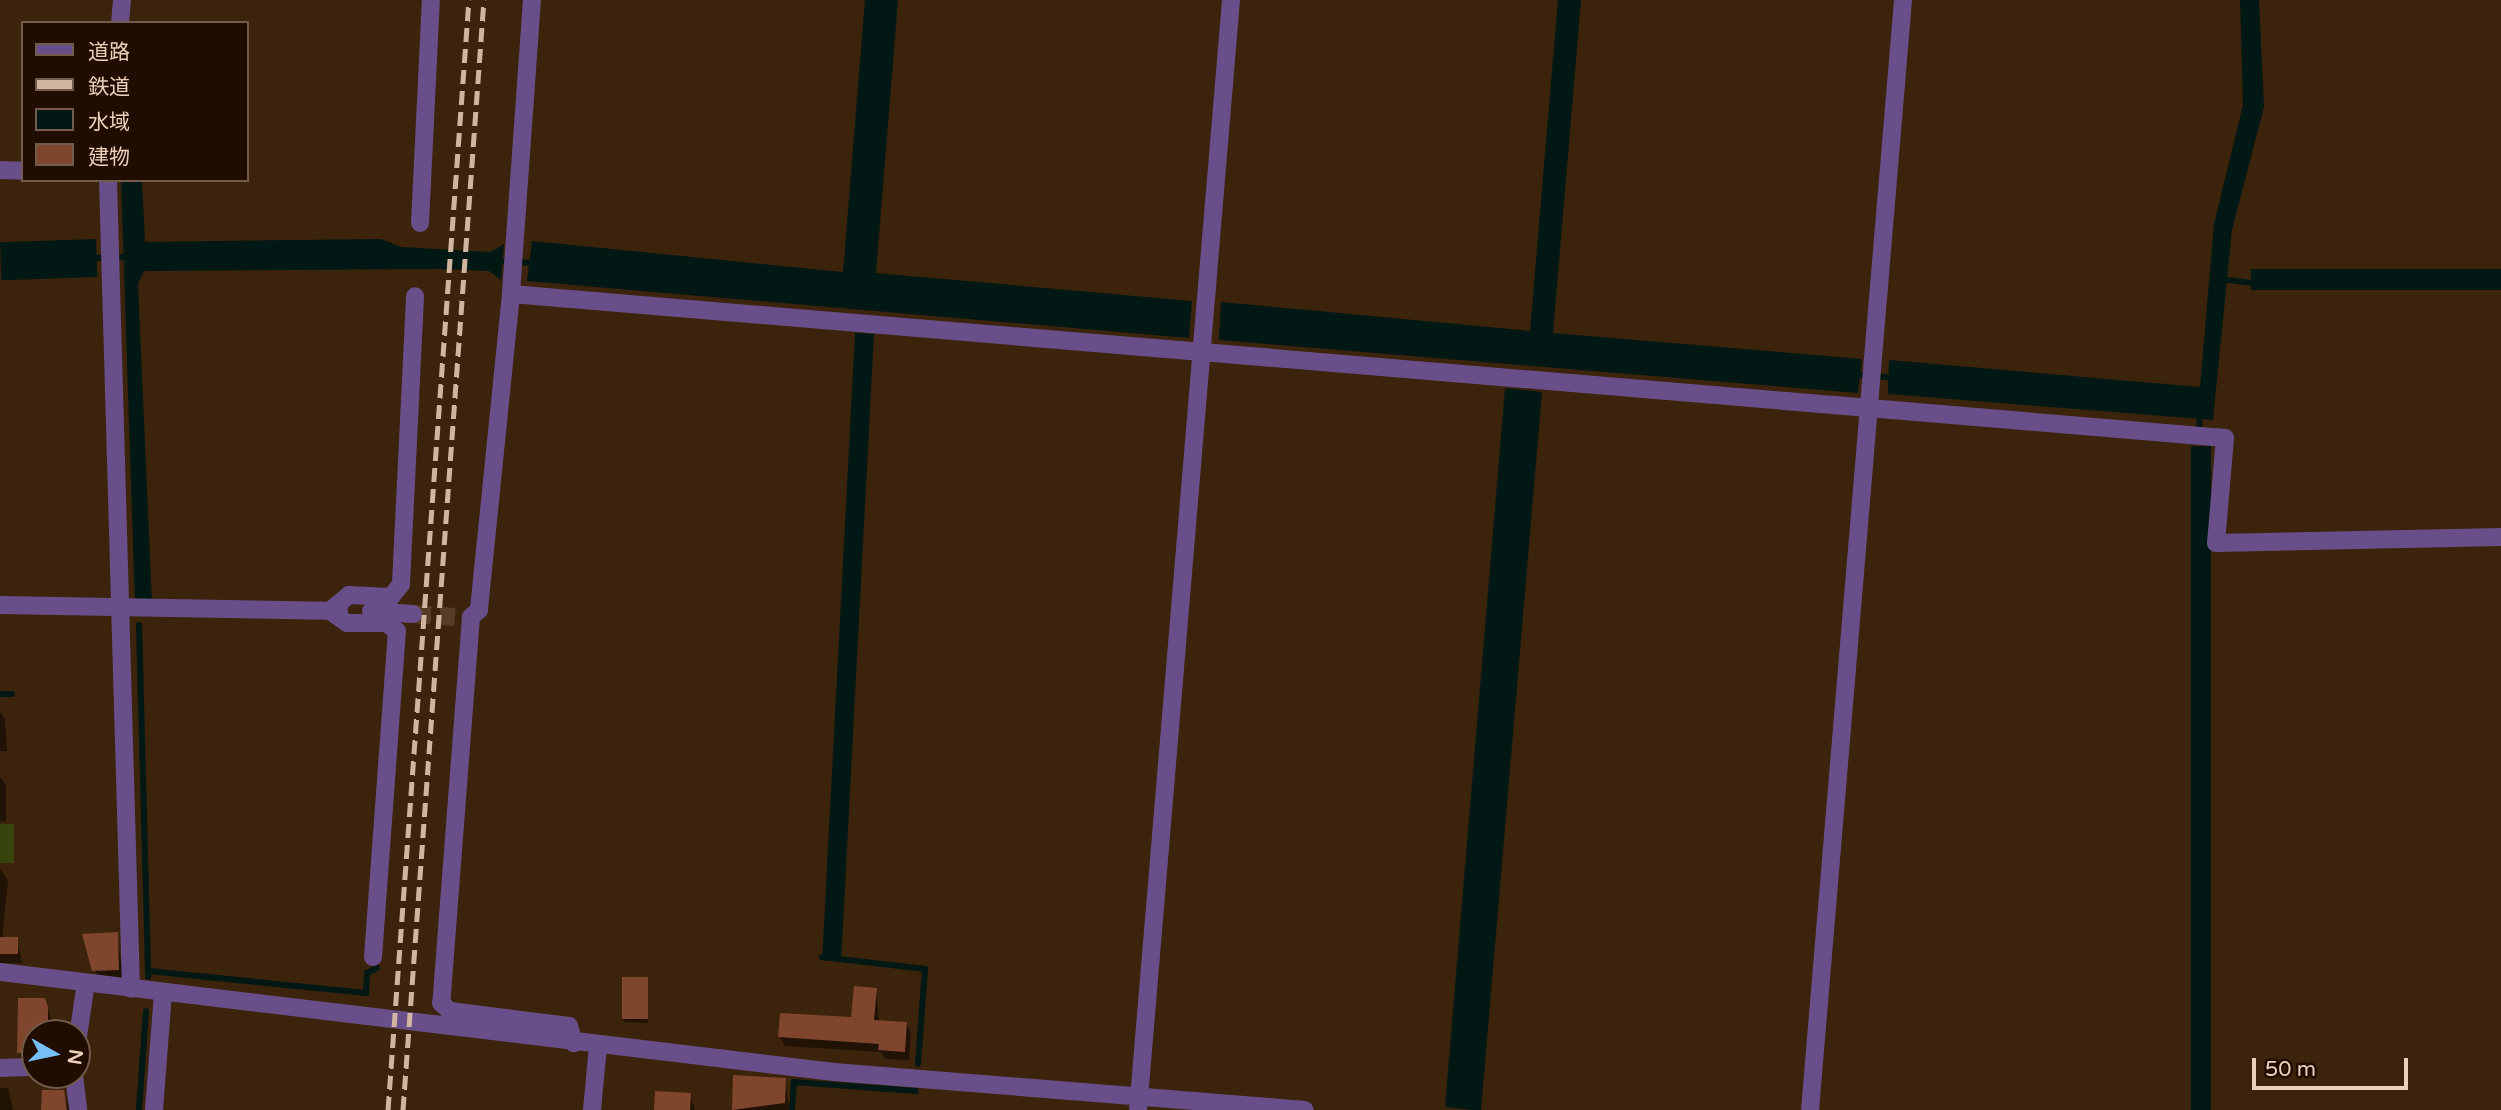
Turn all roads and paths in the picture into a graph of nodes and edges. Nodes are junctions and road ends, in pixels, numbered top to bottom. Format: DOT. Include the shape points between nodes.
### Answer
graph roads {
  1 [pos="122,0"];
  2 [pos="432,0"];
  3 [pos="533,0"];
  4 [pos="1231,0"];
  5 [pos="1903,0"];
  6 [pos="120,21"];
  7 [pos="0,170"];
  8 [pos="21,171"];
  9 [pos="108,182"];
  10 [pos="420,223"];
  11 [pos="511,294"];
  12 [pos="415,296"];
  13 [pos="1203,352"];
  14 [pos="1871,409"];
  15 [pos="2501,537"];
  16 [pos="0,605"];
  17 [pos="121,611"];
  18 [pos="330,611"];
  19 [pos="413,614"];
  20 [pos="373,957"];
  21 [pos="0,972"];
  22 [pos="86,983"];
  23 [pos="131,989"];
  24 [pos="163,993"];
  25 [pos="81,1019"];
  26 [pos="574,1043"];
  27 [pos="598,1046"];
  28 [pos="21,1067"];
  29 [pos="0,1068"];
  30 [pos="76,1089"];
  31 [pos="1139,1103"];
  32 [pos="78,1110"];
  33 [pos="154,1110"];
  34 [pos="592,1110"];
  35 [pos="1304,1110"];
  36 [pos="1810,1110"];
  1 -- 6 [label="street"];
  2 -- 10 [label="street"];
  3 -- 11 [label="street"];
  4 -- 13 [label="street"];
  5 -- 14 [label="street"];
  7 -- 8 [label="street"];
  9 -- 17 [label="street"];
  11 -- 13 [label="street"];
  11 -- 26 [label="street" via="479,610 463,617 441,1003 450,1011 569,1026"];
  12 -- 18 [label="street" via="401,584 391,597 349,595"];
  13 -- 14 [label="street"];
  13 -- 31 [label="street"];
  14 -- 15 [label="street" via="2225,438 2216,543"];
  14 -- 36 [label="street"];
  16 -- 17 [label="street"];
  17 -- 18 [label="street"];
  17 -- 23 [label="street"];
  18 -- 19 [label="street"];
  18 -- 20 [label="street" via="347,623 386,623 397,631"];
  21 -- 22 [label="street"];
  22 -- 23 [label="street"];
  22 -- 25 [label="street"];
  23 -- 24 [label="street"];
  24 -- 26 [label="street"];
  24 -- 33 [label="street"];
  26 -- 27 [label="street"];
  27 -- 31 [label="street"];
  27 -- 34 [label="street"];
  28 -- 29 [label="street"];
  30 -- 32 [label="street"];
  31 -- 35 [label="street"];
}
